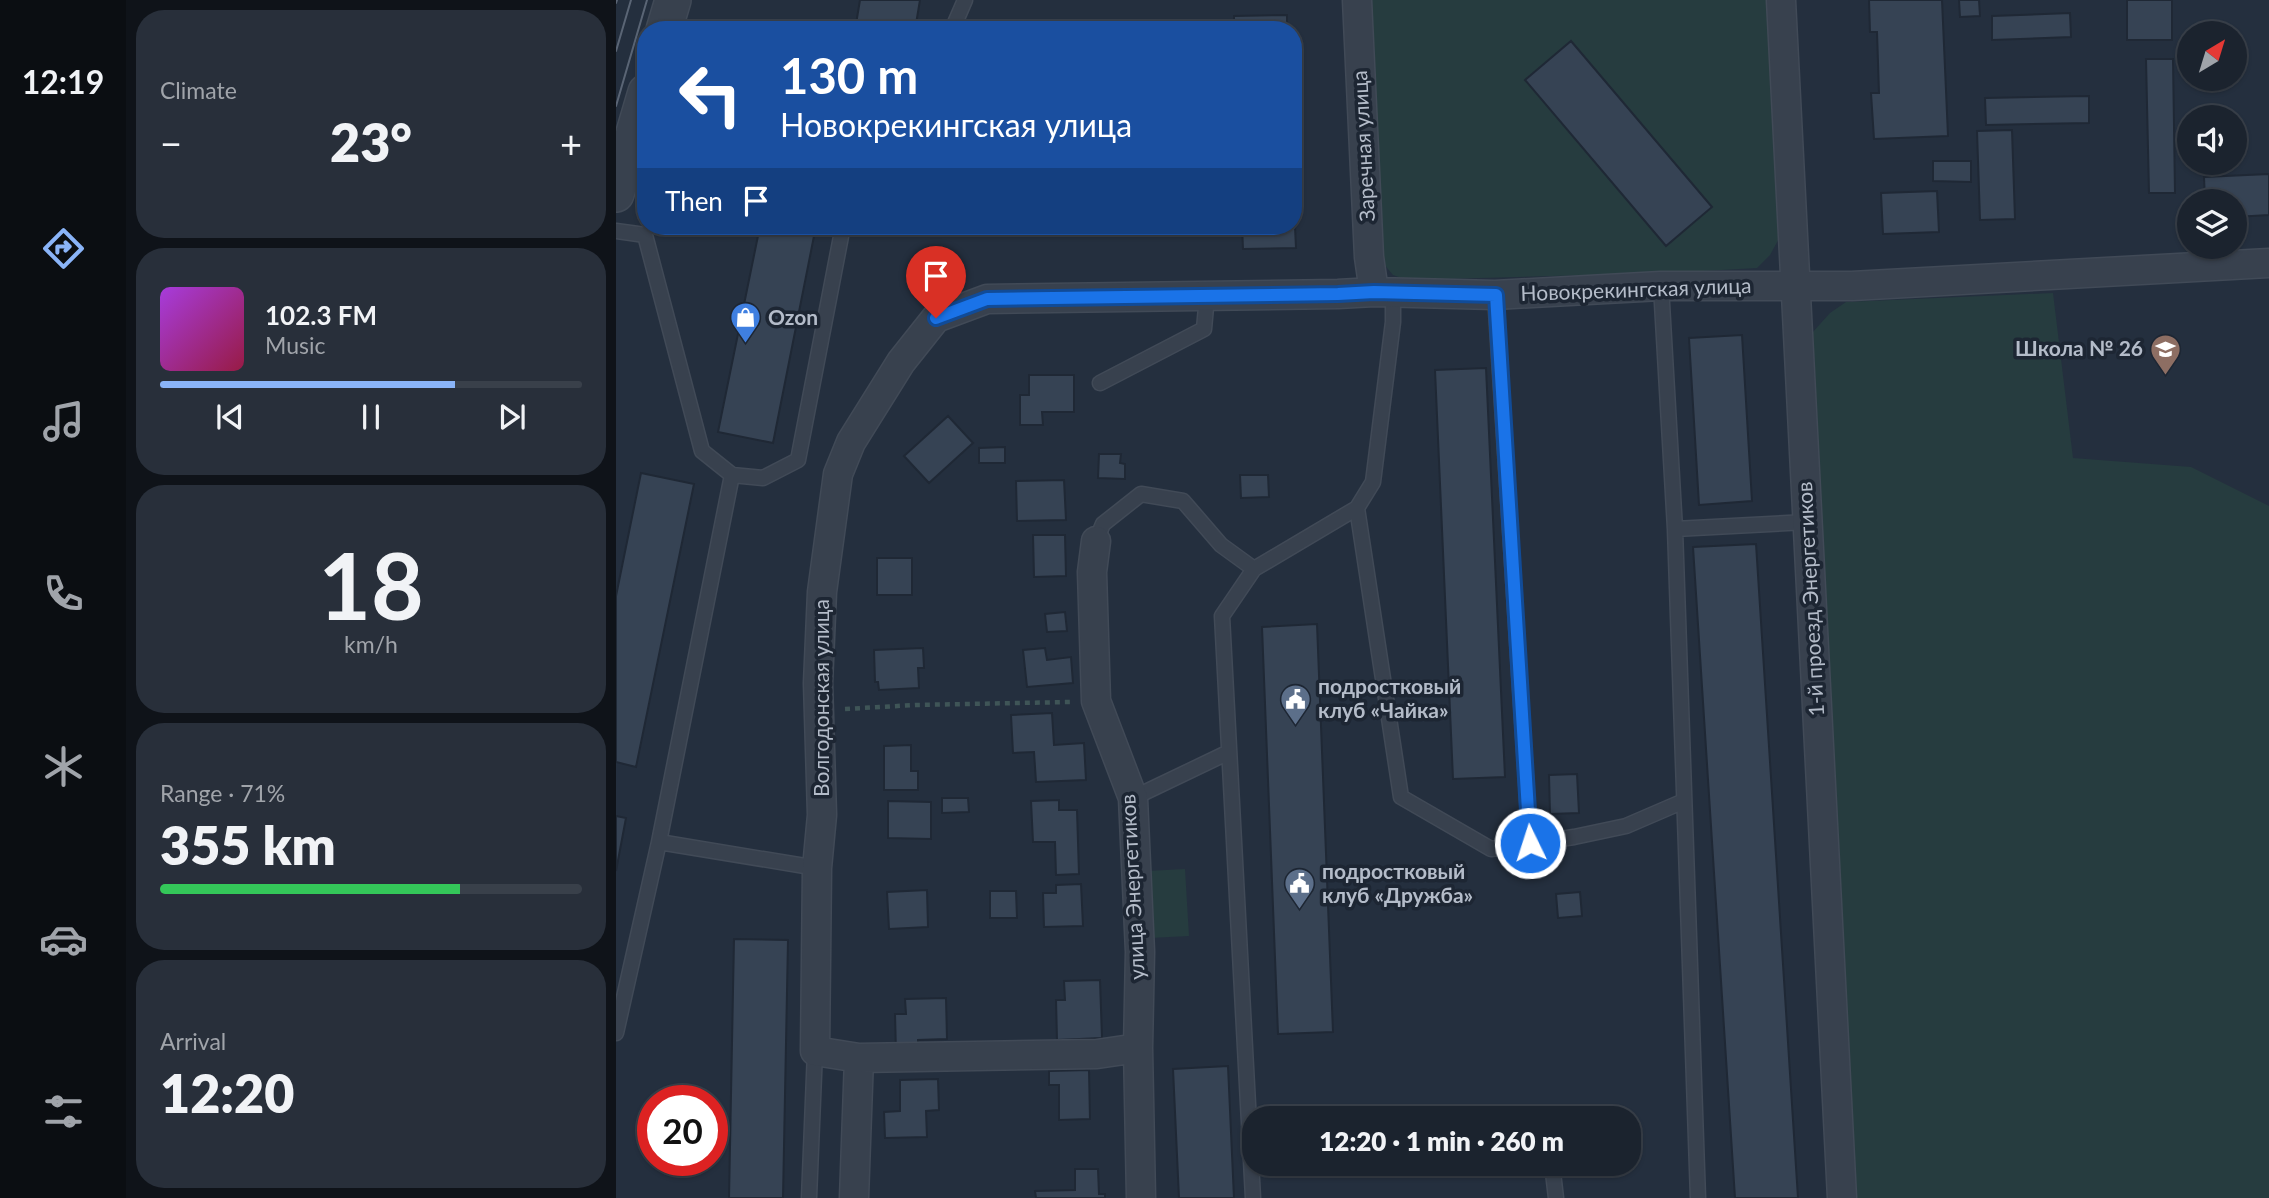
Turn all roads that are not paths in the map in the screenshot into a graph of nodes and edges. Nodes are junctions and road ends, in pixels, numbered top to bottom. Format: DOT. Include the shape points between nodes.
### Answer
graph roads {
  1 [pos="673,0"];
  2 [pos="965,0"];
  3 [pos="1357,0"];
  4 [pos="1781,0"];
  5 [pos="667,21"];
  6 [pos="956,21"];
  7 [pos="637,152"];
  8 [pos="616,194"];
  9 [pos="616,231"];
  10 [pos="637,234"];
  11 [pos="645,235"];
  12 [pos="841,235"];
  13 [pos="2269,263"];
  14 [pos="1661,286"];
  15 [pos="1796,286"];
  16 [pos="1383,292"];
  17 [pos="1496,295"];
  18 [pos="1207,296"];
  19 [pos="901,362"];
  20 [pos="1100,383"];
  21 [pos="732,475"];
  22 [pos="1357,508"];
  23 [pos="1807,522"];
  24 [pos="1675,529"];
  25 [pos="1096,541"];
  26 [pos="1254,569"];
  27 [pos="1228,752"];
  28 [pos="1133,798"];
  29 [pos="1684,802"];
  30 [pos="659,842"];
  31 [pos="1530,843"];
  32 [pos="817,868"];
  33 [pos="616,1033"];
  34 [pos="1138,1048"];
  35 [pos="815,1051"];
  36 [pos="859,1058"];
  37 [pos="1553,1176"];
  38 [pos="809,1198"];
  39 [pos="854,1198"];
  40 [pos="1141,1198"];
  41 [pos="1252,1198"];
  42 [pos="1556,1198"];
  43 [pos="1698,1198"];
  44 [pos="1842,1198"];
  1 -- 5 [label="street"];
  2 -- 6 [label="lane"];
  3 -- 16 [label="street, Заречная улица" via="1369,257"];
  4 -- 15 [label="street, 1-й проезд Энергетиков"];
  7 -- 8 [label="street"];
  9 -- 10 [label="lane"];
  11 -- 21 [label="lane" via="702,451"];
  12 -- 21 [label="lane" via="798,460 763,478"];
  13 -- 15 [label="street, Новокрекингская улица"];
  14 -- 15 [label="street, Новокрекингская улица"];
  14 -- 17 [label="street, Новокрекингская улица"];
  14 -- 24 [label="lane"];
  15 -- 23 [label="street, 1-й проезд Энергетиков"];
  16 -- 17 [label="street, Новокрекингская улица"];
  16 -- 18 [label="street, Новокрекингская улица"];
  16 -- 22 [label="lane" via="1393,322 1373,482"];
  17 -- 31 [label="lane"];
  18 -- 19 [label="street, Новокрекингская улица" via="987,299 936,318"];
  18 -- 20 [label="lane" via="1204,330"];
  19 -- 32 [label="street, Волгодонская улица" via="851,442 838,474 822,592 822,815"];
  21 -- 30 [label="lane"];
  22 -- 26 [label="lane"];
  22 -- 31 [label="lane" via="1401,797 1491,849"];
  23 -- 24 [label="lane"];
  23 -- 44 [label="street, 1-й проезд Энергетиков"];
  24 -- 29 [label="lane"];
  25 -- 26 [label="lane" via="1102,524 1141,494 1183,501 1221,545"];
  25 -- 28 [label="street, улица Энергетиков" via="1092,572 1096,701"];
  26 -- 27 [label="lane" via="1222,616"];
  27 -- 28 [label="lane"];
  27 -- 41 [label="lane"];
  28 -- 34 [label="street, улица Энергетиков" via="1140,951"];
  29 -- 31 [label="lane" via="1626,826"];
  29 -- 43 [label="lane"];
  30 -- 32 [label="lane"];
  30 -- 33 [label="lane"];
  32 -- 35 [label="street, Волгодонская улица"];
  34 -- 36 [label="street" via="1097,1054"];
  34 -- 40 [label="street, улица Энергетиков"];
  35 -- 36 [label="street"];
  35 -- 38 [label="lane"];
  36 -- 39 [label="street"];
  37 -- 42 [label="lane"];
}
